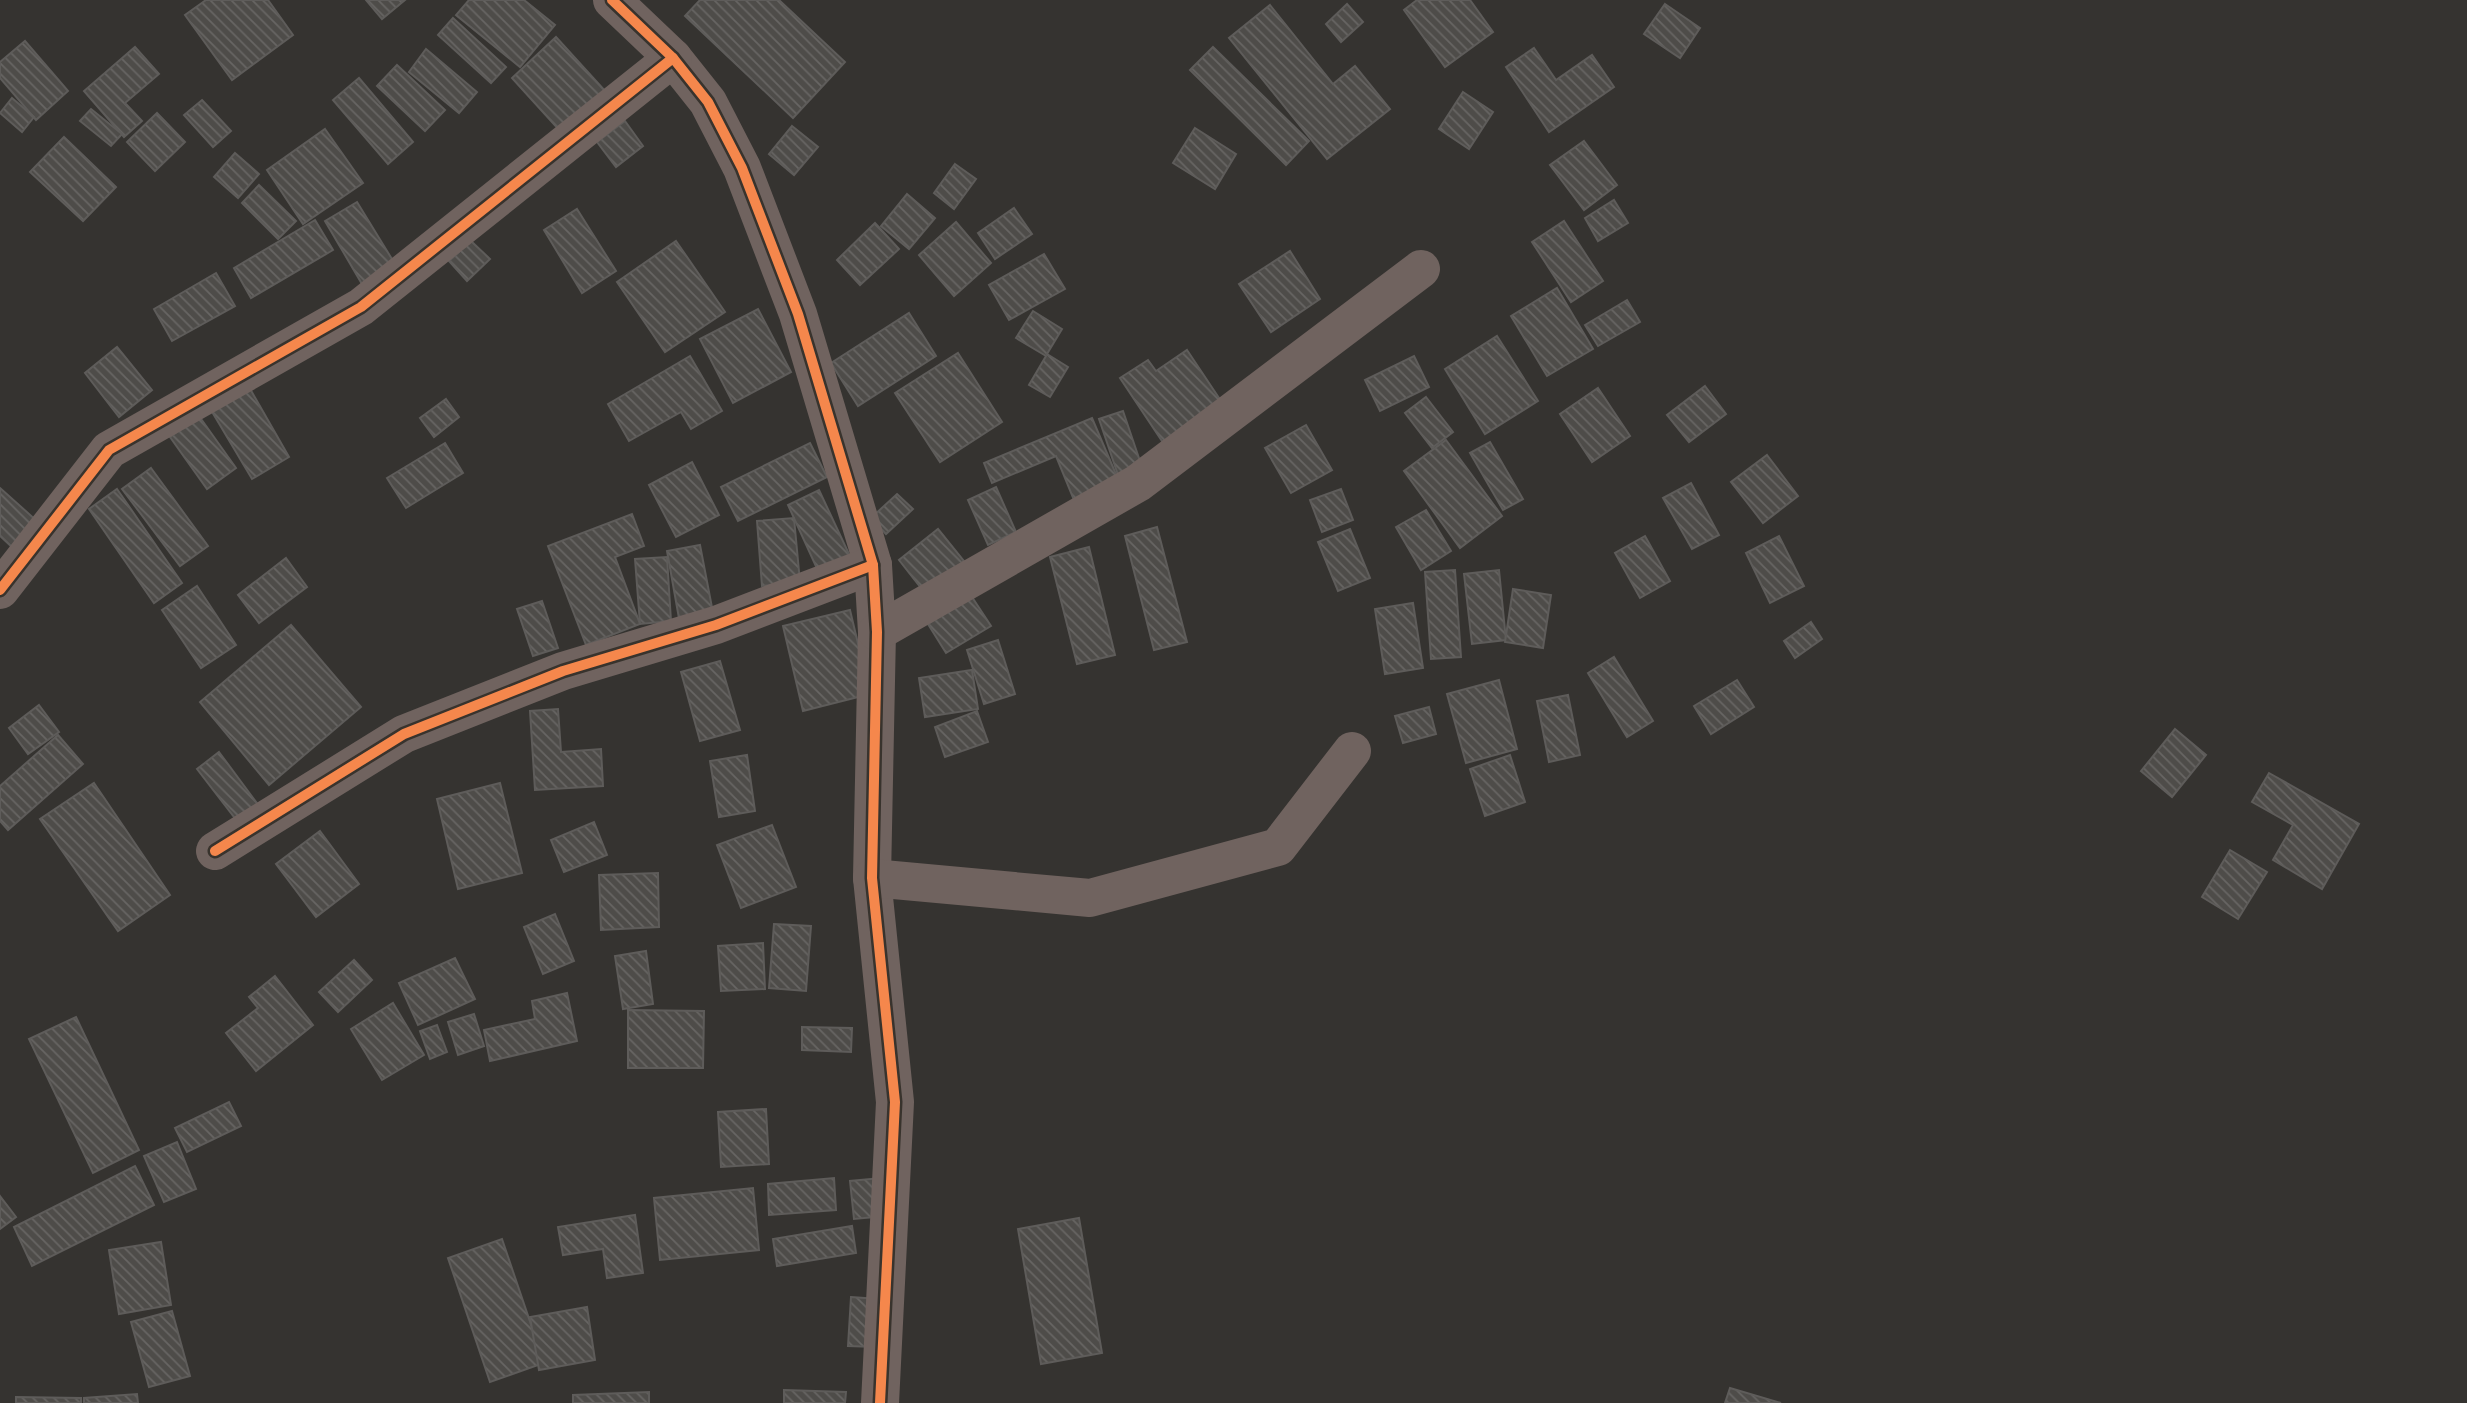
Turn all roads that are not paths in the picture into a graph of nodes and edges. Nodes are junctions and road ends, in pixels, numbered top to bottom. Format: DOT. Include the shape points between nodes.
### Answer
graph roads {
  1 [pos="612,0"];
  2 [pos="673,58"];
  3 [pos="1421,269"];
  4 [pos="873,565"];
  5 [pos="0,590"];
  6 [pos="877,632"];
  7 [pos="1352,751"];
  8 [pos="215,851"];
  9 [pos="872,878"];
  10 [pos="880,1403"];
  1 -- 2 [label="street"];
  2 -- 4 [label="street" via="708,102 742,168 798,314"];
  2 -- 5 [label="street" via="361,307 109,450"];
  3 -- 6 [label="street" via="1138,483"];
  4 -- 6 [label="street"];
  4 -- 8 [label="street" via="716,625 563,671 404,734"];
  6 -- 9 [label="street"];
  7 -- 9 [label="street" via="1278,847 1090,898"];
  9 -- 10 [label="street" via="895,1102"];
}
